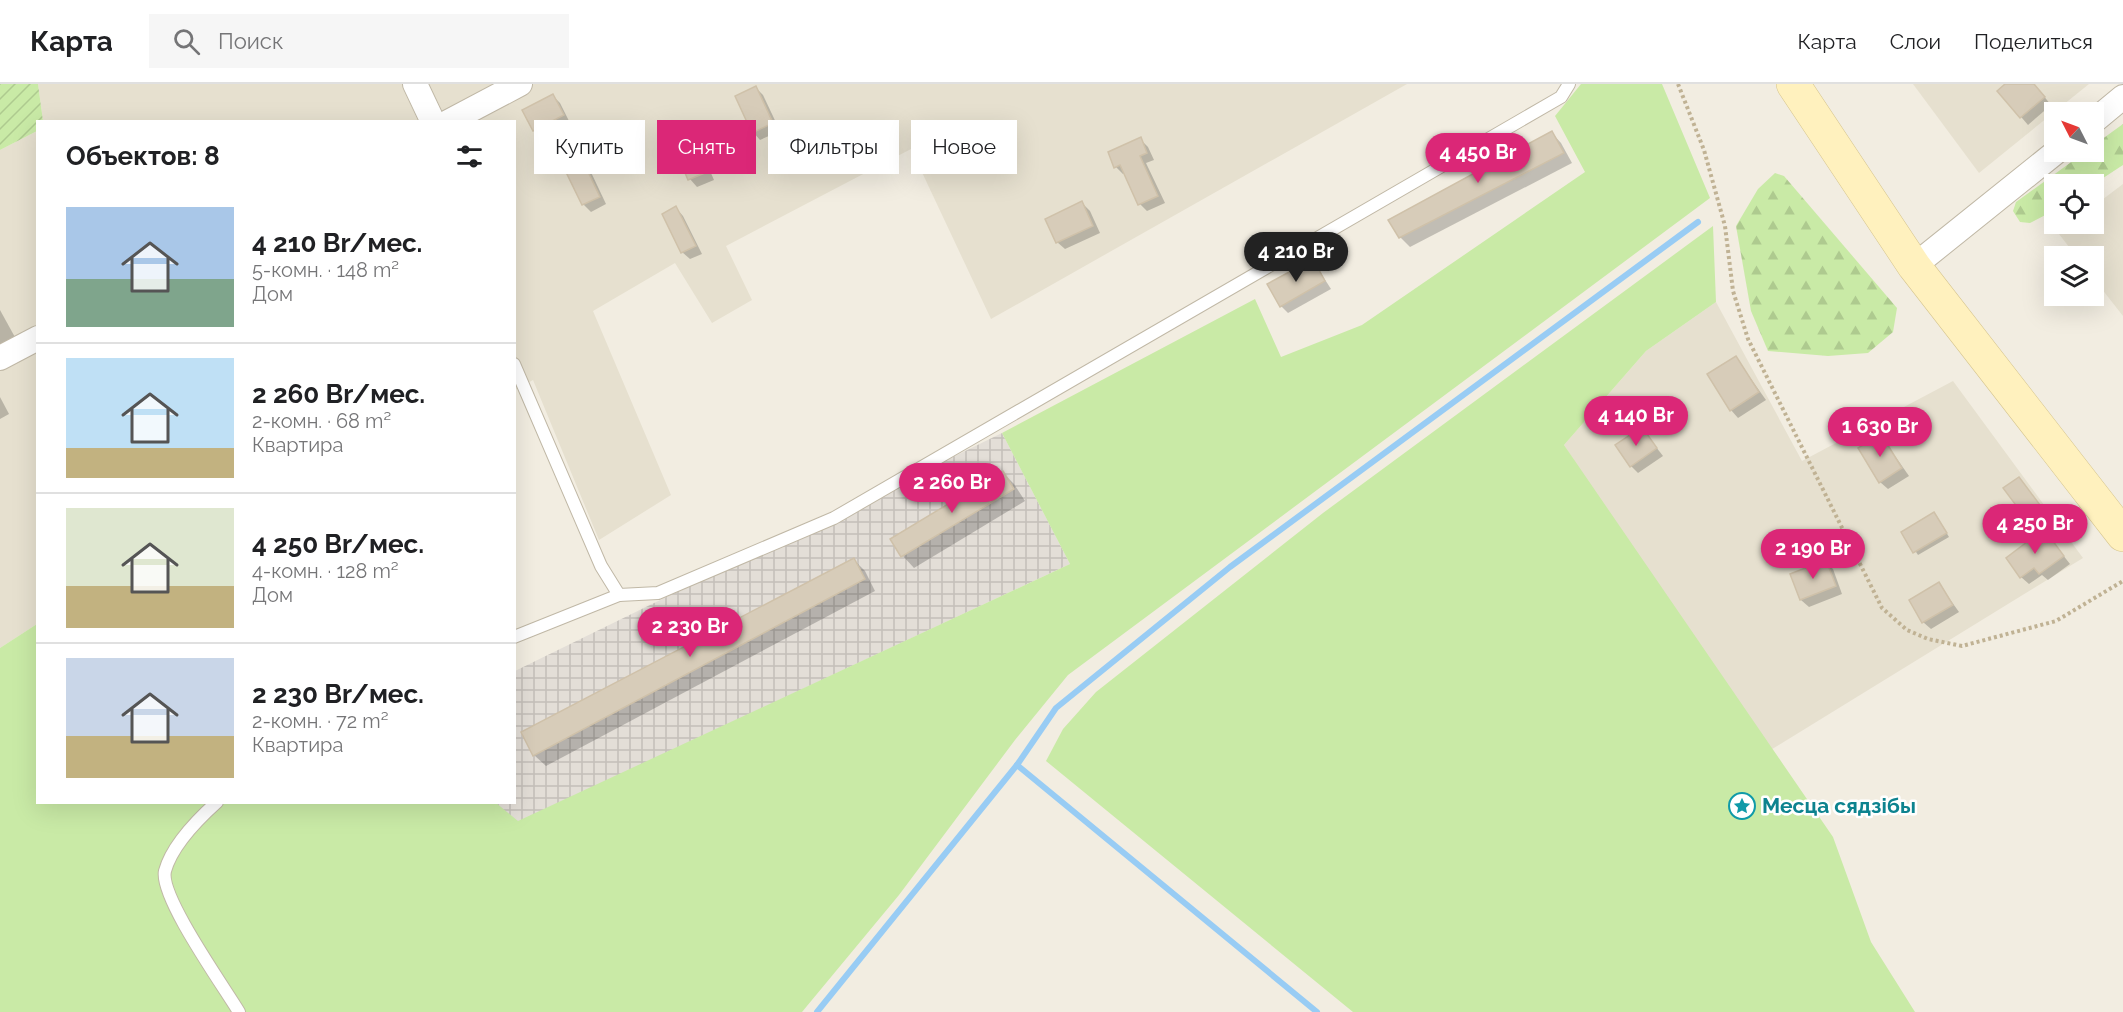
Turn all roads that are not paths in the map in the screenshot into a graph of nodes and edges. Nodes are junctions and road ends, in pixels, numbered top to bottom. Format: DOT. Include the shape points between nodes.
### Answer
graph roads {
  1 [pos="415,84"];
  2 [pos="520,84"];
  3 [pos="1569,84"];
  4 [pos="1793,84"];
  5 [pos="2123,97"];
  6 [pos="2104,113"];
  7 [pos="432,120"];
  8 [pos="452,120"];
  9 [pos="2044,162"];
  10 [pos="1914,266"];
  11 [pos="36,339"];
  12 [pos="0,358"];
  13 [pos="516,369"];
  14 [pos="2123,535"];
  15 [pos="619,595"];
  16 [pos="516,636"];
  17 [pos="215,804"];
  18 [pos="239,1012"];
  1 -- 7 [label="street"];
  2 -- 8 [label="street"];
  3 -- 15 [label="lane" via="1561,97 834,518 658,593"];
  4 -- 10 [label="main road"];
  5 -- 6 [label="street"];
  9 -- 10 [label="street"];
  10 -- 14 [label="main road"];
  11 -- 12 [label="street"];
  13 -- 15 [label="lane" via="601,566"];
  15 -- 16 [label="lane"];
  17 -- 18 [label="lane" via="176,848 164,873 170,900"];
}
